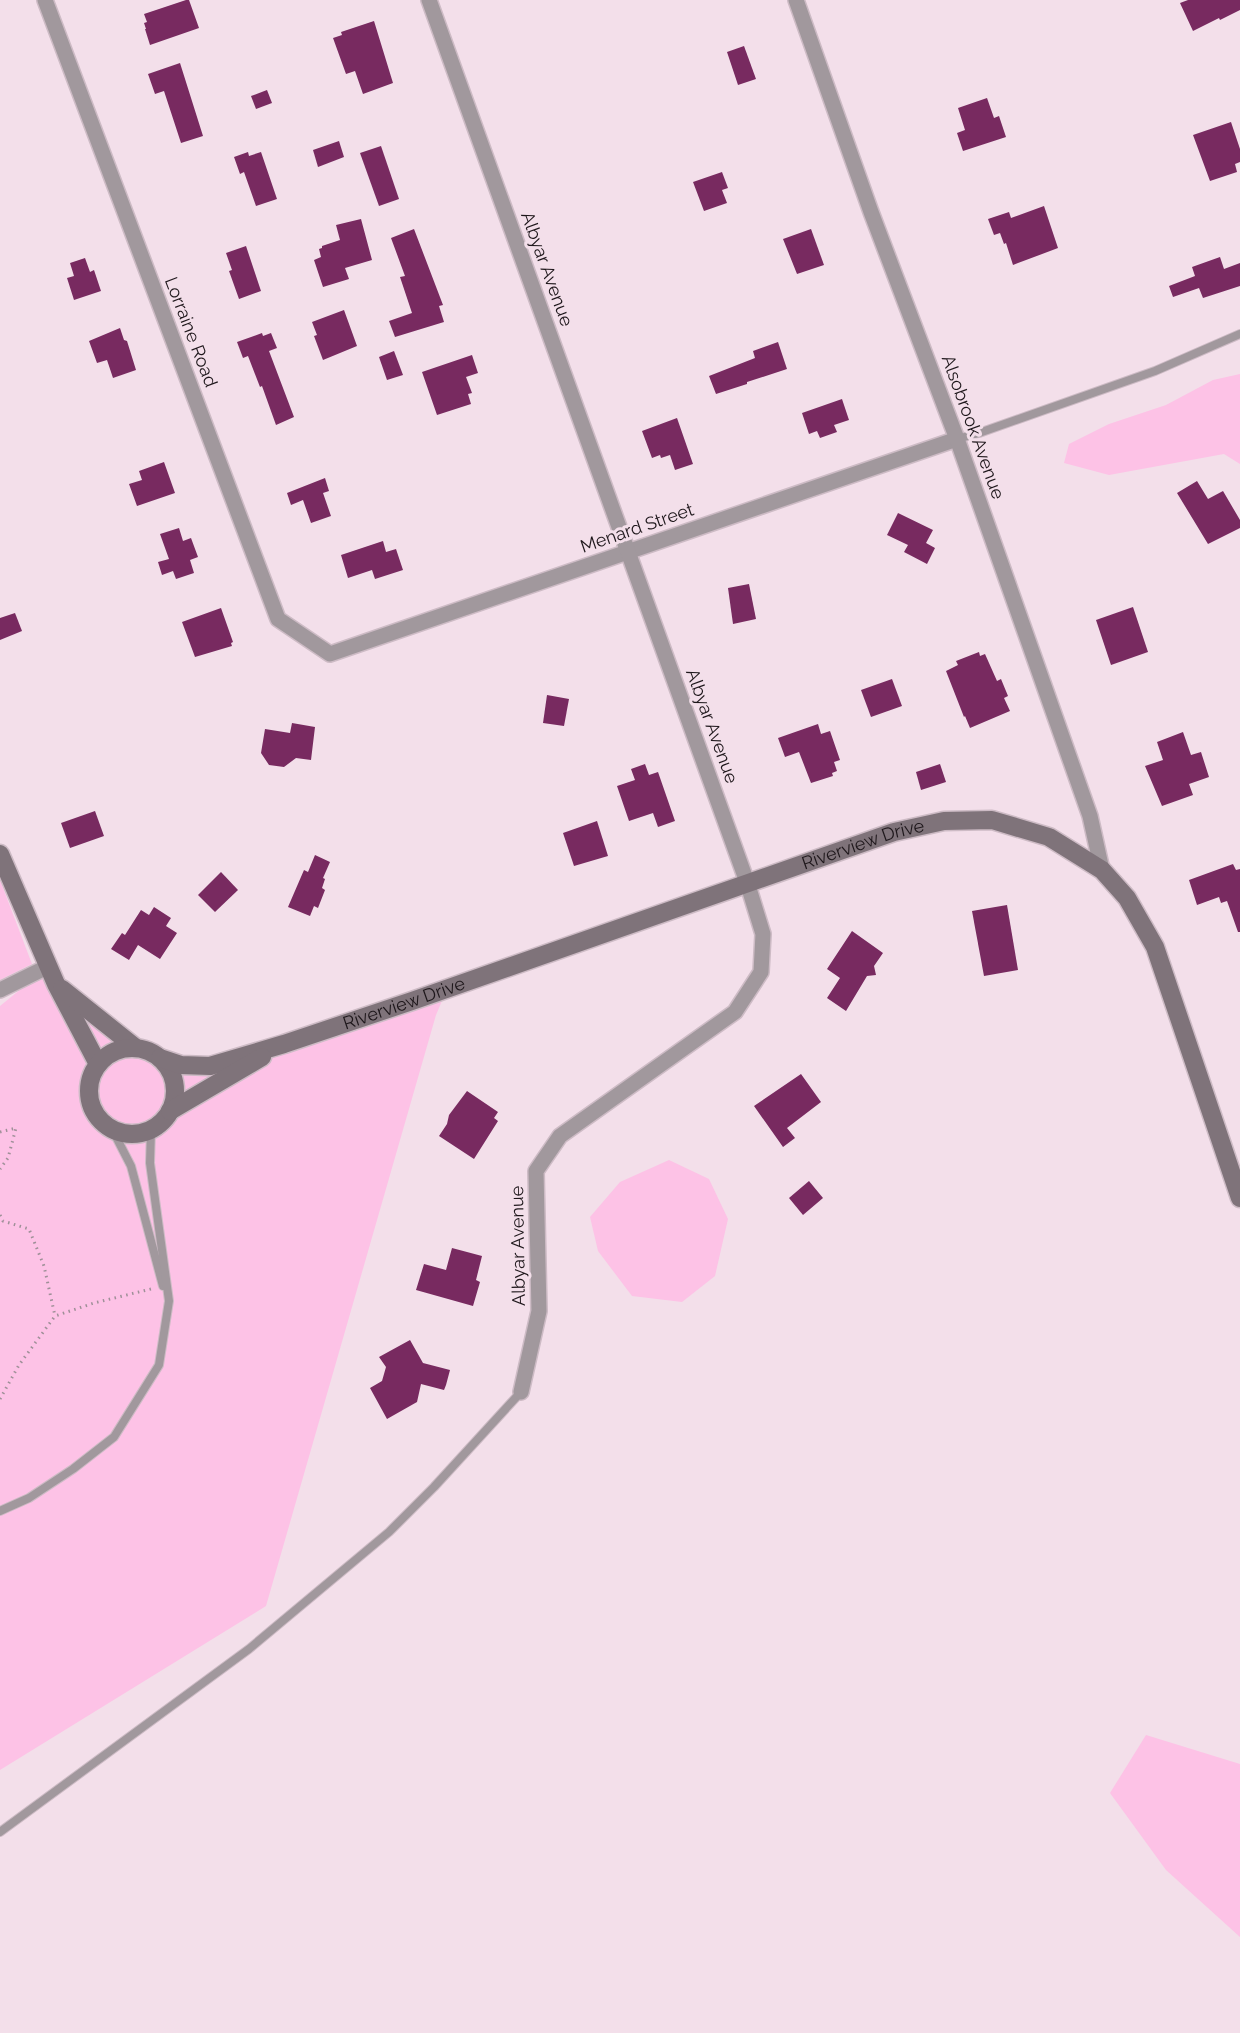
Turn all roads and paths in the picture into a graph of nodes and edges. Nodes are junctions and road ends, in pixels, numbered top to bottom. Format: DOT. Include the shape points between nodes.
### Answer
graph roads {
  1 [pos="45,0"];
  2 [pos="429,0"];
  3 [pos="796,0"];
  4 [pos="1240,334"];
  5 [pos="957,439"];
  6 [pos="629,552"];
  7 [pos="330,654"];
  8 [pos="0,854"];
  9 [pos="1102,870"];
  10 [pos="747,882"];
  11 [pos="48,966"];
  12 [pos="56,984"];
  13 [pos="0,990"];
  14 [pos="284,1044"];
  15 [pos="136,1048"];
  16 [pos="160,1058"];
  17 [pos="98,1064"];
  18 [pos="170,1111"];
  19 [pos="151,1130"];
  20 [pos="113,1131"];
  21 [pos="0,1132"];
  22 [pos="0,1169"];
  23 [pos="1240,1198"];
  24 [pos="0,1215"];
  25 [pos="163,1286"];
  26 [pos="169,1301"];
  27 [pos="55,1316"];
  28 [pos="521,1392"];
  29 [pos="0,1399"];
  30 [pos="0,1511"];
  31 [pos="0,1832"];
  1 -- 7 [label="street, Lorraine Road" via="278,619"];
  2 -- 6 [label="street, Albyar Avenue"];
  3 -- 5 [label="street, Alsobrook Avenue"];
  4 -- 5 [label="lane" via="1155,371"];
  5 -- 6 [label="street, Menard Street"];
  5 -- 9 [label="street, Alsobrook Avenue" via="1090,816"];
  6 -- 7 [label="street, Menard Street"];
  6 -- 10 [label="street, Albyar Avenue"];
  8 -- 11 [label="street, Riverview Drive"];
  9 -- 10 [label="street, Riverview Drive" via="1049,837 992,820 944,821 894,832"];
  9 -- 23 [label="street, Riverview Drive" via="1127,898 1155,947"];
  10 -- 14 [label="street, Riverview Drive"];
  10 -- 28 [label="street, Albyar Avenue" via="763,933 761,972 735,1011 560,1136 536,1171 539,1311"];
  11 -- 12 [label="street, Riverview Drive"];
  11 -- 13 [label="street"];
  12 -- 15 [label="street, Riverview Drive"];
  12 -- 17 [label="street, Riverview Drive"];
  14 -- 16 [label="street, Riverview Drive" via="210,1066 181,1065"];
  14 -- 18 [label="street, Riverview Drive"];
  15 -- 16 [label="street, Riverview Drive"];
  15 -- 17 [label="street" via="108,1054"];
  16 -- 18 [label="street" via="174,1083"];
  17 -- 20 [label="street" via="88,1088 90,1101 94,1113"];
  18 -- 19 [label="street, Riverview Drive"];
  19 -- 20 [label="street" via="139,1134"];
  19 -- 26 [label="lane" via="150,1163"];
  20 -- 25 [label="lane" via="131,1166"];
  21 -- 22 [label="path" via="16,1128 8,1158"];
  24 -- 27 [label="path" via="3,1221 29,1228 44,1266"];
  25 -- 26 [label="lane"];
  25 -- 27 [label="path"];
  26 -- 30 [label="lane" via="159,1365 114,1437 73,1470"];
  27 -- 29 [label="path"];
  28 -- 31 [label="lane" via="380,1539 249,1649"];
}
